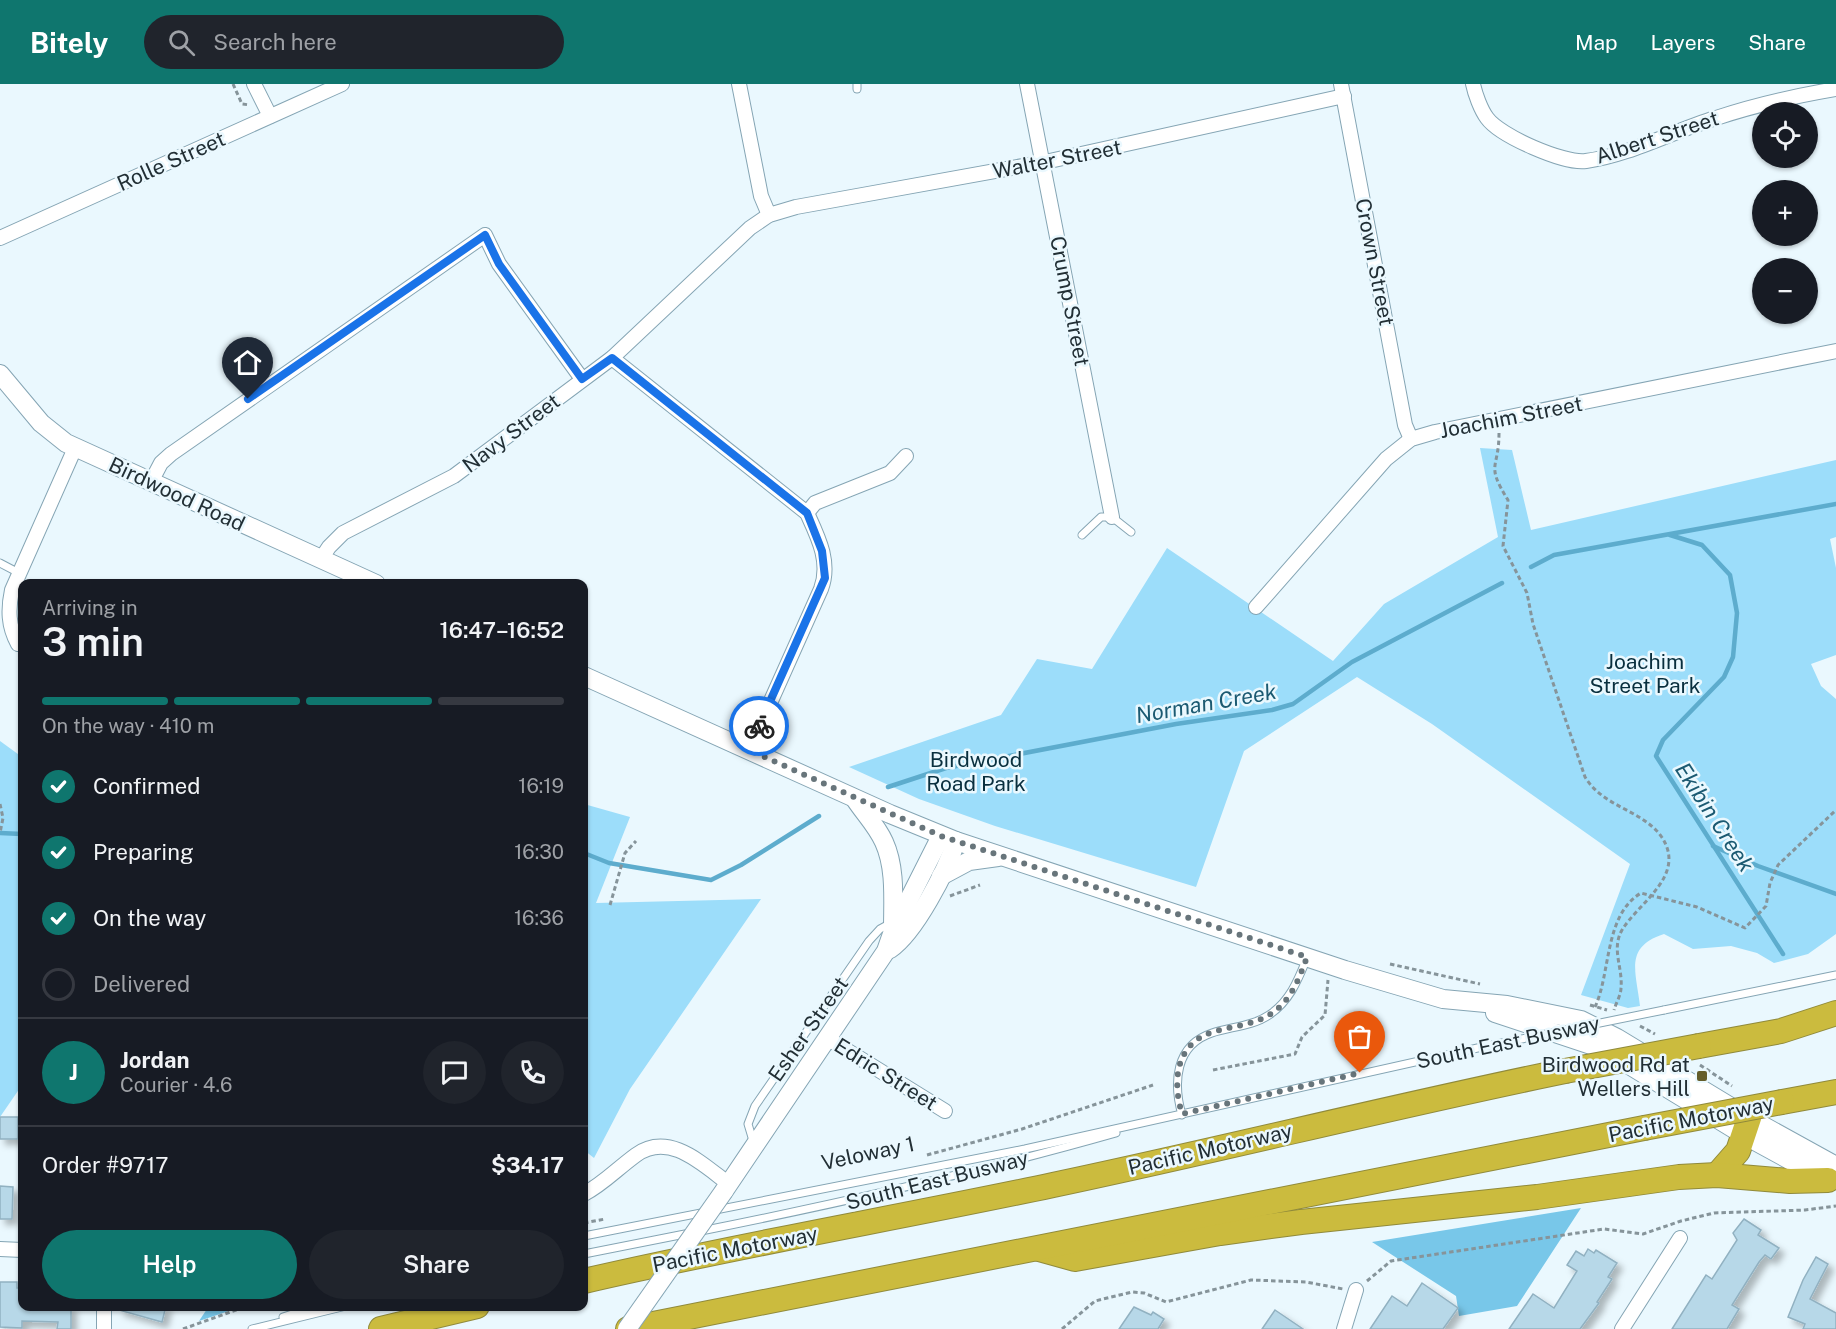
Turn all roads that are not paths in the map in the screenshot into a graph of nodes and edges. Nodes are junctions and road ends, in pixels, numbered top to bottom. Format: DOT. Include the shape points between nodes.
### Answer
graph roads {
  1 [pos="254,84"];
  2 [pos="342,84"];
  3 [pos="739,84"];
  4 [pos="1027,84"];
  5 [pos="1473,84"];
  6 [pos="1836,88"];
  7 [pos="1343,90"];
  8 [pos="270,116"];
  9 [pos="1044,162"];
  10 [pos="769,215"];
  11 [pos="0,238"];
  12 [pos="1836,351"];
  13 [pos="612,358"];
  14 [pos="0,374"];
  15 [pos="582,379"];
  16 [pos="1411,439"];
  17 [pos="75,447"];
  18 [pos="906,456"];
  19 [pos="151,482"];
  20 [pos="807,513"];
  21 [pos="1112,517"];
  22 [pos="1131,532"];
  23 [pos="1082,535"];
  24 [pos="321,559"];
  25 [pos="0,563"];
  26 [pos="19,573"];
  27 [pos="365,579"];
  28 [pos="1256,607"];
  29 [pos="18,644"];
  30 [pos="588,678"];
  31 [pos="749,750"];
  32 [pos="854,797"];
  33 [pos="949,838"];
  34 [pos="1006,857"];
  35 [pos="941,876"];
  36 [pos="893,927"];
  37 [pos="886,951"];
  38 [pos="1307,957"];
  39 [pos="1836,975"];
  40 [pos="1465,1003"];
  41 [pos="1836,1013"];
  42 [pos="827,1038"];
  43 [pos="1836,1092"];
  44 [pos="945,1111"];
  45 [pos="1182,1114"];
  46 [pos="1747,1126"];
  47 [pos="755,1147"];
  48 [pos="1717,1175"];
  49 [pos="1833,1177"];
  50 [pos="726,1188"];
  51 [pos="588,1191"];
  52 [pos="588,1235"];
  53 [pos="1680,1238"];
  54 [pos="1036,1248"];
  55 [pos="0,1249"];
  56 [pos="18,1250"];
  57 [pos="588,1253"];
  58 [pos="588,1280"];
  59 [pos="1356,1290"];
  60 [pos="105,1311"];
  61 [pos="302,1311"];
  62 [pos="326,1311"];
  63 [pos="456,1311"];
  64 [pos="105,1329"];
  65 [pos="246,1329"];
  66 [pos="252,1329"];
  67 [pos="381,1329"];
  68 [pos="627,1329"];
  69 [pos="1344,1329"];
  70 [pos="1622,1329"];
  1 -- 8 [label="street"];
  2 -- 8 [label="street, Rolle Street"];
  3 -- 10 [label="street" via="761,196"];
  4 -- 9 [label="street, Crump Street"];
  5 -- 6 [label="street, Albert Street" via="1487,118 1508,135 1561,158 1583,161 1610,156 1726,115"];
  7 -- 9 [label="street, Walter Street"];
  7 -- 16 [label="street, Crown Street" via="1405,425"];
  8 -- 11 [label="street, Rolle Street"];
  9 -- 10 [label="street, Walter Street"];
  9 -- 21 [label="street, Crump Street"];
  10 -- 13 [label="street, Navy Street" via="750,228"];
  12 -- 16 [label="street, Joachim Street"];
  13 -- 15 [label="street, Navy Street"];
  13 -- 20 [label="street"];
  14 -- 17 [label="main road, Birdwood Road" via="49,430"];
  15 -- 19 [label="street" via="499,264 485,235 171,454"];
  15 -- 24 [label="street, Navy Street" via="454,476 344,533"];
  16 -- 28 [label="street, Joachim Street" via="1386,459"];
  17 -- 19 [label="main road, Birdwood Road"];
  17 -- 26 [label="street"];
  18 -- 20 [label="street" via="890,473 815,504"];
  19 -- 24 [label="main road, Birdwood Road"];
  20 -- 31 [label="street" via="822,551 825,578"];
  21 -- 22 [label="lane"];
  21 -- 23 [label="lane" via="1101,517"];
  24 -- 27 [label="main road, Birdwood Road"];
  25 -- 26 [label="lane"];
  26 -- 29 [label="street" via="9,607 12,634"];
  30 -- 31 [label="main road"];
  31 -- 32 [label="main road"];
  32 -- 33 [label="main road"];
  32 -- 36 [label="main road" via="883,841 890,860"];
  33 -- 34 [label="main road"];
  33 -- 35 [label="main road, Esher Street"];
  33 -- 36 [label="main road, Esher Street"];
  34 -- 35 [label="main road" via="969,861"];
  34 -- 38 [label="main road"];
  35 -- 37 [label="main road, Esher Street" via="903,937"];
  36 -- 37 [label="main road, Esher Street"];
  36 -- 47 [label="lane, Esher Street" via="880,929 869,941 755,1106 748,1124"];
  37 -- 42 [label="main road, Esher Street"];
  38 -- 40 [label="main road"];
  38 -- 45 [label="lane" via="1297,983 1267,1017 1210,1033 1191,1046 1179,1065 1176,1082"];
  39 -- 45 [label="lane, South East Busway, bridge" via="1482,1047"];
  40 -- 46 [label="main road" via="1603,1049"];
  40 -- 46 [label="main road" via="1507,1005 1581,1020 1662,1064"];
  41 -- 58 [label="highway, Pacific Motorway, bridge" via="1781,1031 1397,1106 1054,1185"];
  42 -- 44 [label="street, Edric Street"];
  42 -- 47 [label="main road, Esher Street"];
  43 -- 54 [label="highway, Pacific Motorway, bridge"];
  45 -- 52 [label="lane, South East Busway"];
  45 -- 57 [label="lane, South East Busway" via="1027,1159 865,1198"];
  46 -- 48 [label="highway" via="1738,1151"];
  46 -- 49 [label="main road"];
  47 -- 50 [label="main road, Esher Street"];
  48 -- 49 [label="highway" via="1790,1181"];
  48 -- 54 [label="highway" via="1301,1222 1074,1259"];
  50 -- 51 [label="street" via="672,1146 659,1146 637,1154"];
  50 -- 68 [label="main road, Esher Street, bridge"];
  53 -- 70 [label="street"];
  54 -- 68 [label="highway, Pacific Motorway"];
  55 -- 56 [label="street"];
  59 -- 69 [label="street"];
  60 -- 64 [label="street"];
  61 -- 65 [label="lane"];
  62 -- 66 [label="lane"];
  63 -- 67 [label="highway"];
}
